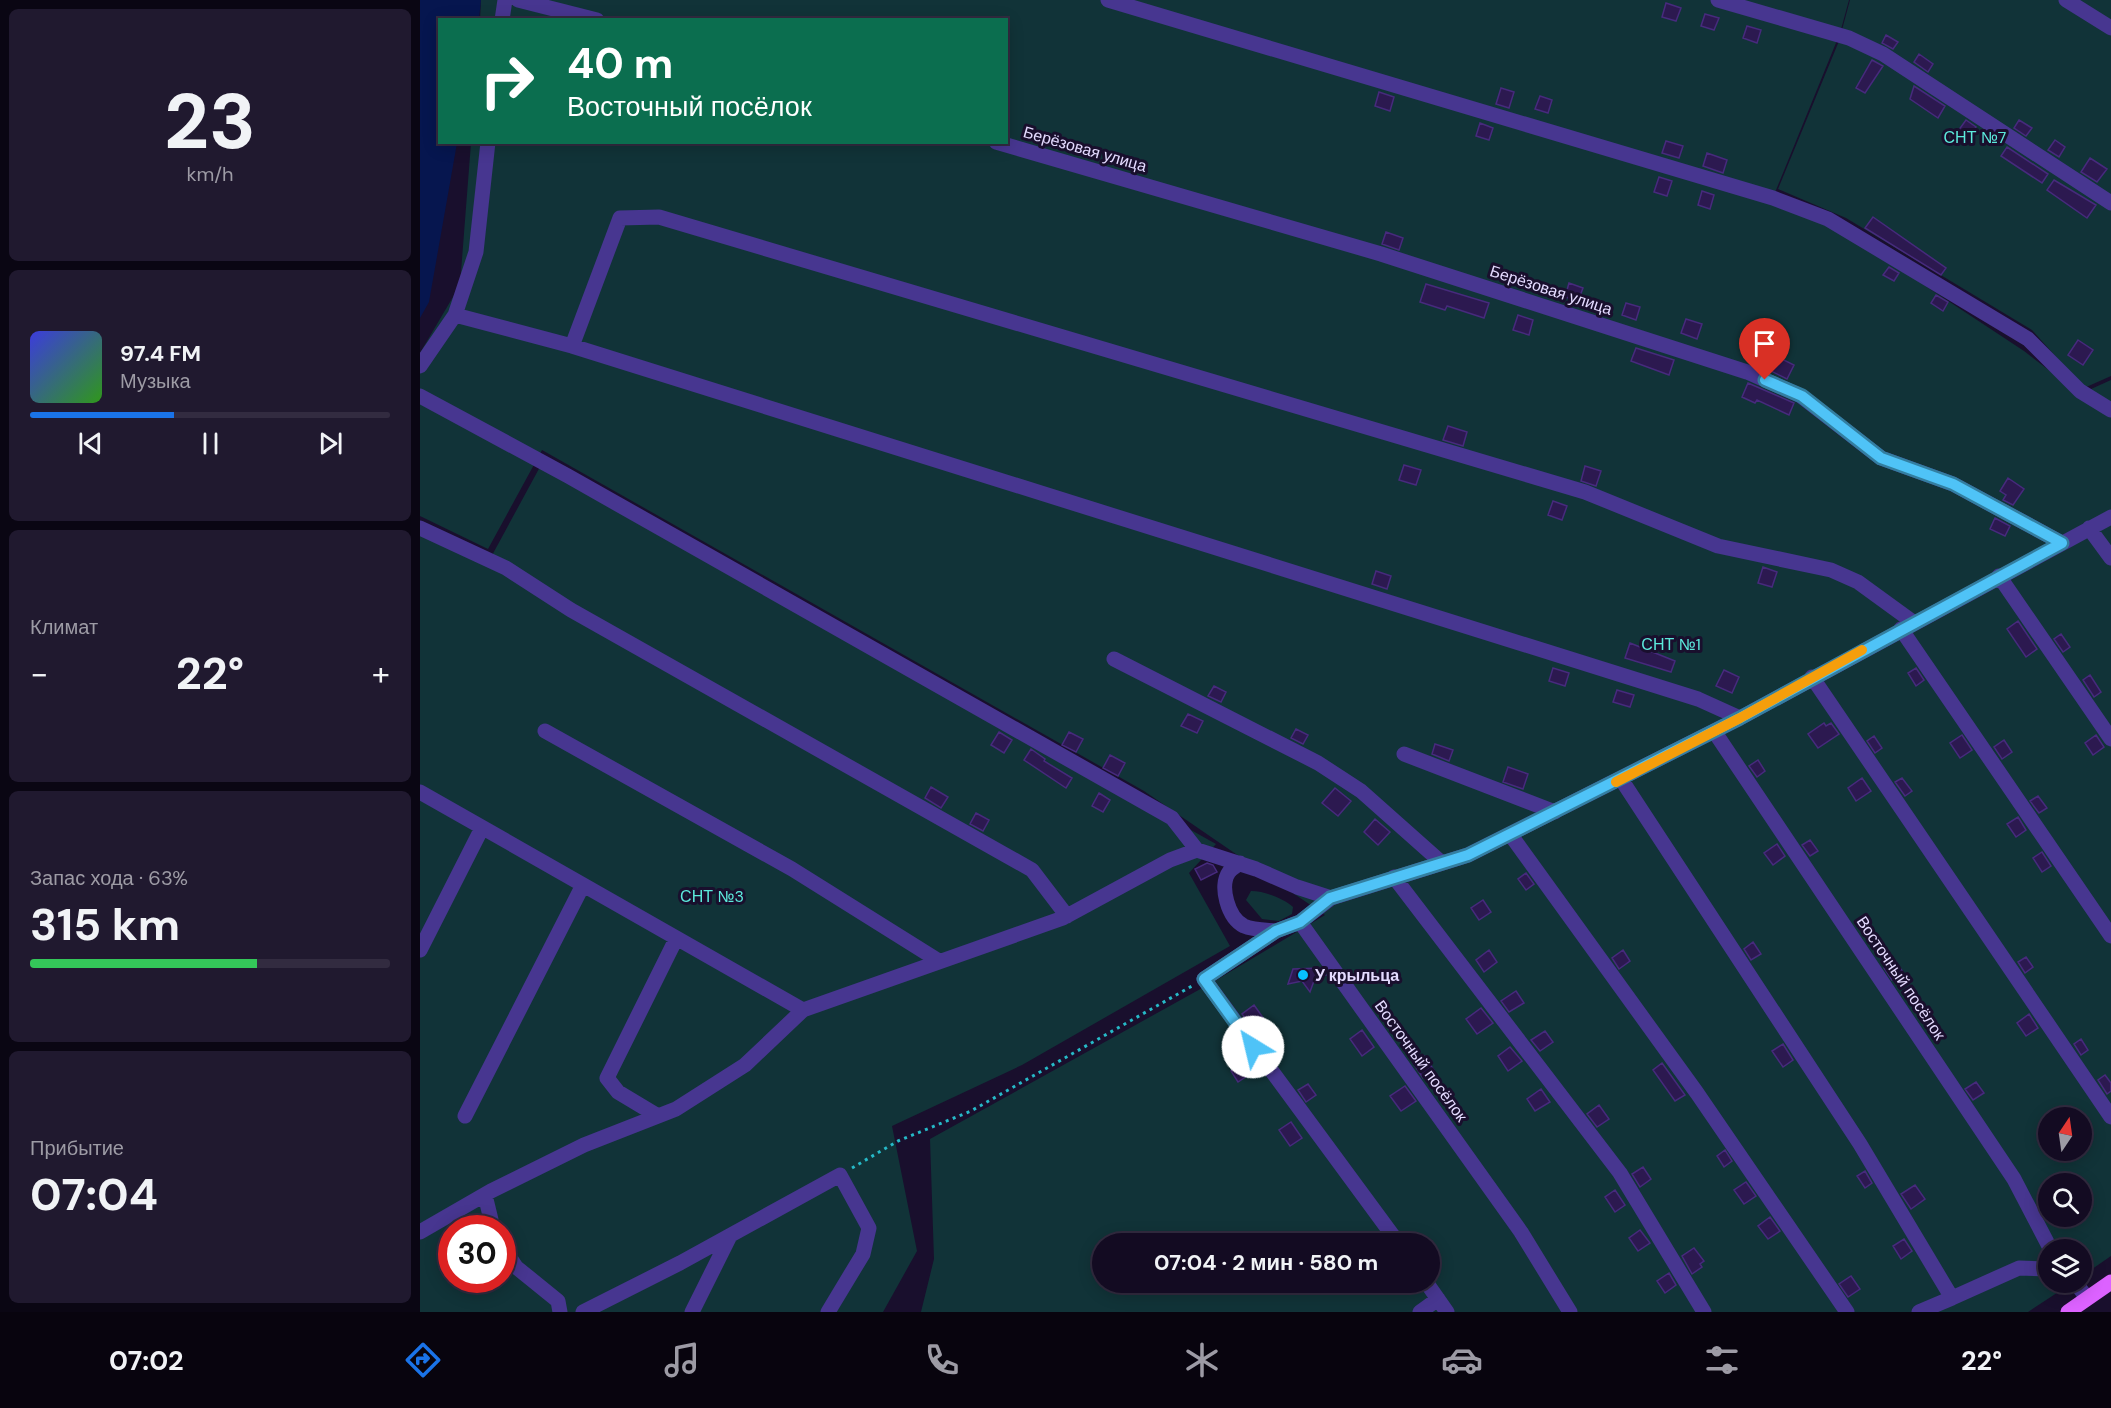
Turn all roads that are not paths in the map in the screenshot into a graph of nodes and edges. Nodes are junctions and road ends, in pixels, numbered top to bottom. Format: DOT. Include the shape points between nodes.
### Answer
graph roads {
  1 [pos="505,0"];
  2 [pos="518,0"];
  3 [pos="1108,0"];
  4 [pos="1718,0"];
  5 [pos="2066,0"];
  6 [pos="502,18"];
  7 [pos="589,18"];
  8 [pos="2111,28"];
  9 [pos="488,144"];
  10 [pos="1003,144"];
  11 [pos="2111,203"];
  12 [pos="455,315"];
  13 [pos="573,346"];
  14 [pos="420,366"];
  15 [pos="420,396"];
  16 [pos="2111,410"];
  17 [pos="2111,517"];
  18 [pos="420,528"];
  19 [pos="2090,528"];
  20 [pos="2062,543"];
  21 [pos="2111,558"];
  22 [pos="1999,576"];
  23 [pos="1907,626"];
  24 [pos="1114,659"];
  25 [pos="1812,677"];
  26 [pos="1740,718"];
  27 [pos="1714,730"];
  28 [pos="545,731"];
  29 [pos="2111,739"];
  30 [pos="1404,754"];
  31 [pos="1621,779"];
  32 [pos="420,792"];
  33 [pos="1555,812"];
  34 [pos="482,828"];
  35 [pos="1510,834"];
  36 [pos="1197,850"];
  37 [pos="1240,863"];
  38 [pos="1442,863"];
  39 [pos="1394,878"];
  40 [pos="583,885"];
  41 [pos="1330,898"];
  42 [pos="1067,916"];
  43 [pos="1300,922"];
  44 [pos="1276,931"];
  45 [pos="2111,936"];
  46 [pos="676,939"];
  47 [pos="420,950"];
  48 [pos="939,961"];
  49 [pos="803,1010"];
  50 [pos="465,1116"];
  51 [pos="658,1116"];
  52 [pos="2111,1117"];
  53 [pos="484,1194"];
  54 [pos="490,1215"];
  55 [pos="420,1232"];
  56 [pos="1391,1233"];
  57 [pos="730,1236"];
  58 [pos="2045,1239"];
  59 [pos="516,1268"];
  60 [pos="2038,1269"];
  61 [pos="2111,1282"];
  62 [pos="1434,1293"];
  63 [pos="2083,1293"];
  64 [pos="1952,1298"];
  65 [pos="2087,1298"];
  66 [pos="1438,1299"];
  67 [pos="560,1312"];
  68 [pos="583,1312"];
  69 [pos="692,1312"];
  70 [pos="828,1312"];
  71 [pos="1420,1312"];
  72 [pos="1447,1312"];
  73 [pos="1570,1312"];
  74 [pos="1704,1312"];
  75 [pos="1847,1312"];
  76 [pos="1919,1312"];
  77 [pos="2068,1312"];
  1 -- 6 [label="street"];
  2 -- 7 [label="street"];
  3 -- 16 [label="street" via="1773,198 1828,219 2028,339 2080,391"];
  4 -- 11 [label="street" via="1849,39 1883,54"];
  5 -- 8 [label="street"];
  9 -- 12 [label="street" via="476,252"];
  10 -- 20 [label="street, Берёзовая улица" via="1381,254 1747,372 1802,396 1881,458 1953,484"];
  12 -- 13 [label="street"];
  12 -- 14 [label="street"];
  13 -- 23 [label="street" via="620,218 659,217 1584,492 1718,546 1831,570 1858,582"];
  13 -- 26 [label="street" via="1698,699"];
  15 -- 36 [label="street" via="1172,818"];
  17 -- 19 [label="street"];
  18 -- 42 [label="street" via="506,568 571,610 1032,870"];
  19 -- 20 [label="street"];
  19 -- 21 [label="street"];
  20 -- 22 [label="street"];
  22 -- 23 [label="street"];
  22 -- 29 [label="street"];
  23 -- 25 [label="street"];
  23 -- 45 [label="street"];
  24 -- 38 [label="street" via="1318,763 1361,791"];
  25 -- 26 [label="street"];
  25 -- 52 [label="street"];
  26 -- 27 [label="street"];
  27 -- 31 [label="street"];
  27 -- 58 [label="street, Восточный посёлок" via="2014,1179"];
  28 -- 48 [label="street" via="792,869"];
  30 -- 33 [label="street"];
  31 -- 33 [label="street"];
  31 -- 64 [label="street" via="1860,1144"];
  32 -- 34 [label="street"];
  33 -- 35 [label="street"];
  34 -- 40 [label="street"];
  34 -- 47 [label="street"];
  35 -- 38 [label="street"];
  35 -- 75 [label="street" via="1697,1093"];
  36 -- 37 [label="street"];
  36 -- 42 [label="street" via="1170,860"];
  37 -- 41 [label="street"];
  37 -- 44 [label="street" via="1225,880 1233,915 1242,925"];
  38 -- 39 [label="street"];
  39 -- 41 [label="street"];
  39 -- 74 [label="street" via="1620,1173"];
  40 -- 46 [label="street"];
  40 -- 50 [label="street"];
  41 -- 43 [label="street"];
  42 -- 48 [label="street"];
  43 -- 44 [label="street"];
  43 -- 73 [label="street, Восточный посёлок" via="1521,1232"];
  44 -- 56 [label="street" via="1204,979"];
  46 -- 49 [label="street"];
  46 -- 51 [label="street" via="607,1078 618,1092"];
  48 -- 49 [label="street"];
  49 -- 51 [label="street" via="745,1065 676,1109"];
  51 -- 53 [label="street" via="584,1145"];
  53 -- 54 [label="street"];
  53 -- 55 [label="street"];
  57 -- 68 [label="street"];
  57 -- 69 [label="street"];
  57 -- 70 [label="street" via="840,1175 869,1228 863,1254"];
  59 -- 67 [label="street" via="558,1301"];
  60 -- 64 [label="street" via="2019,1268"];
  61 -- 65 [label="main road"];
  62 -- 66 [label="street"];
  63 -- 65 [label="street"];
  64 -- 76 [label="street"];
  65 -- 77 [label="main road"];
  66 -- 71 [label="street"];
  66 -- 72 [label="street"];
}
